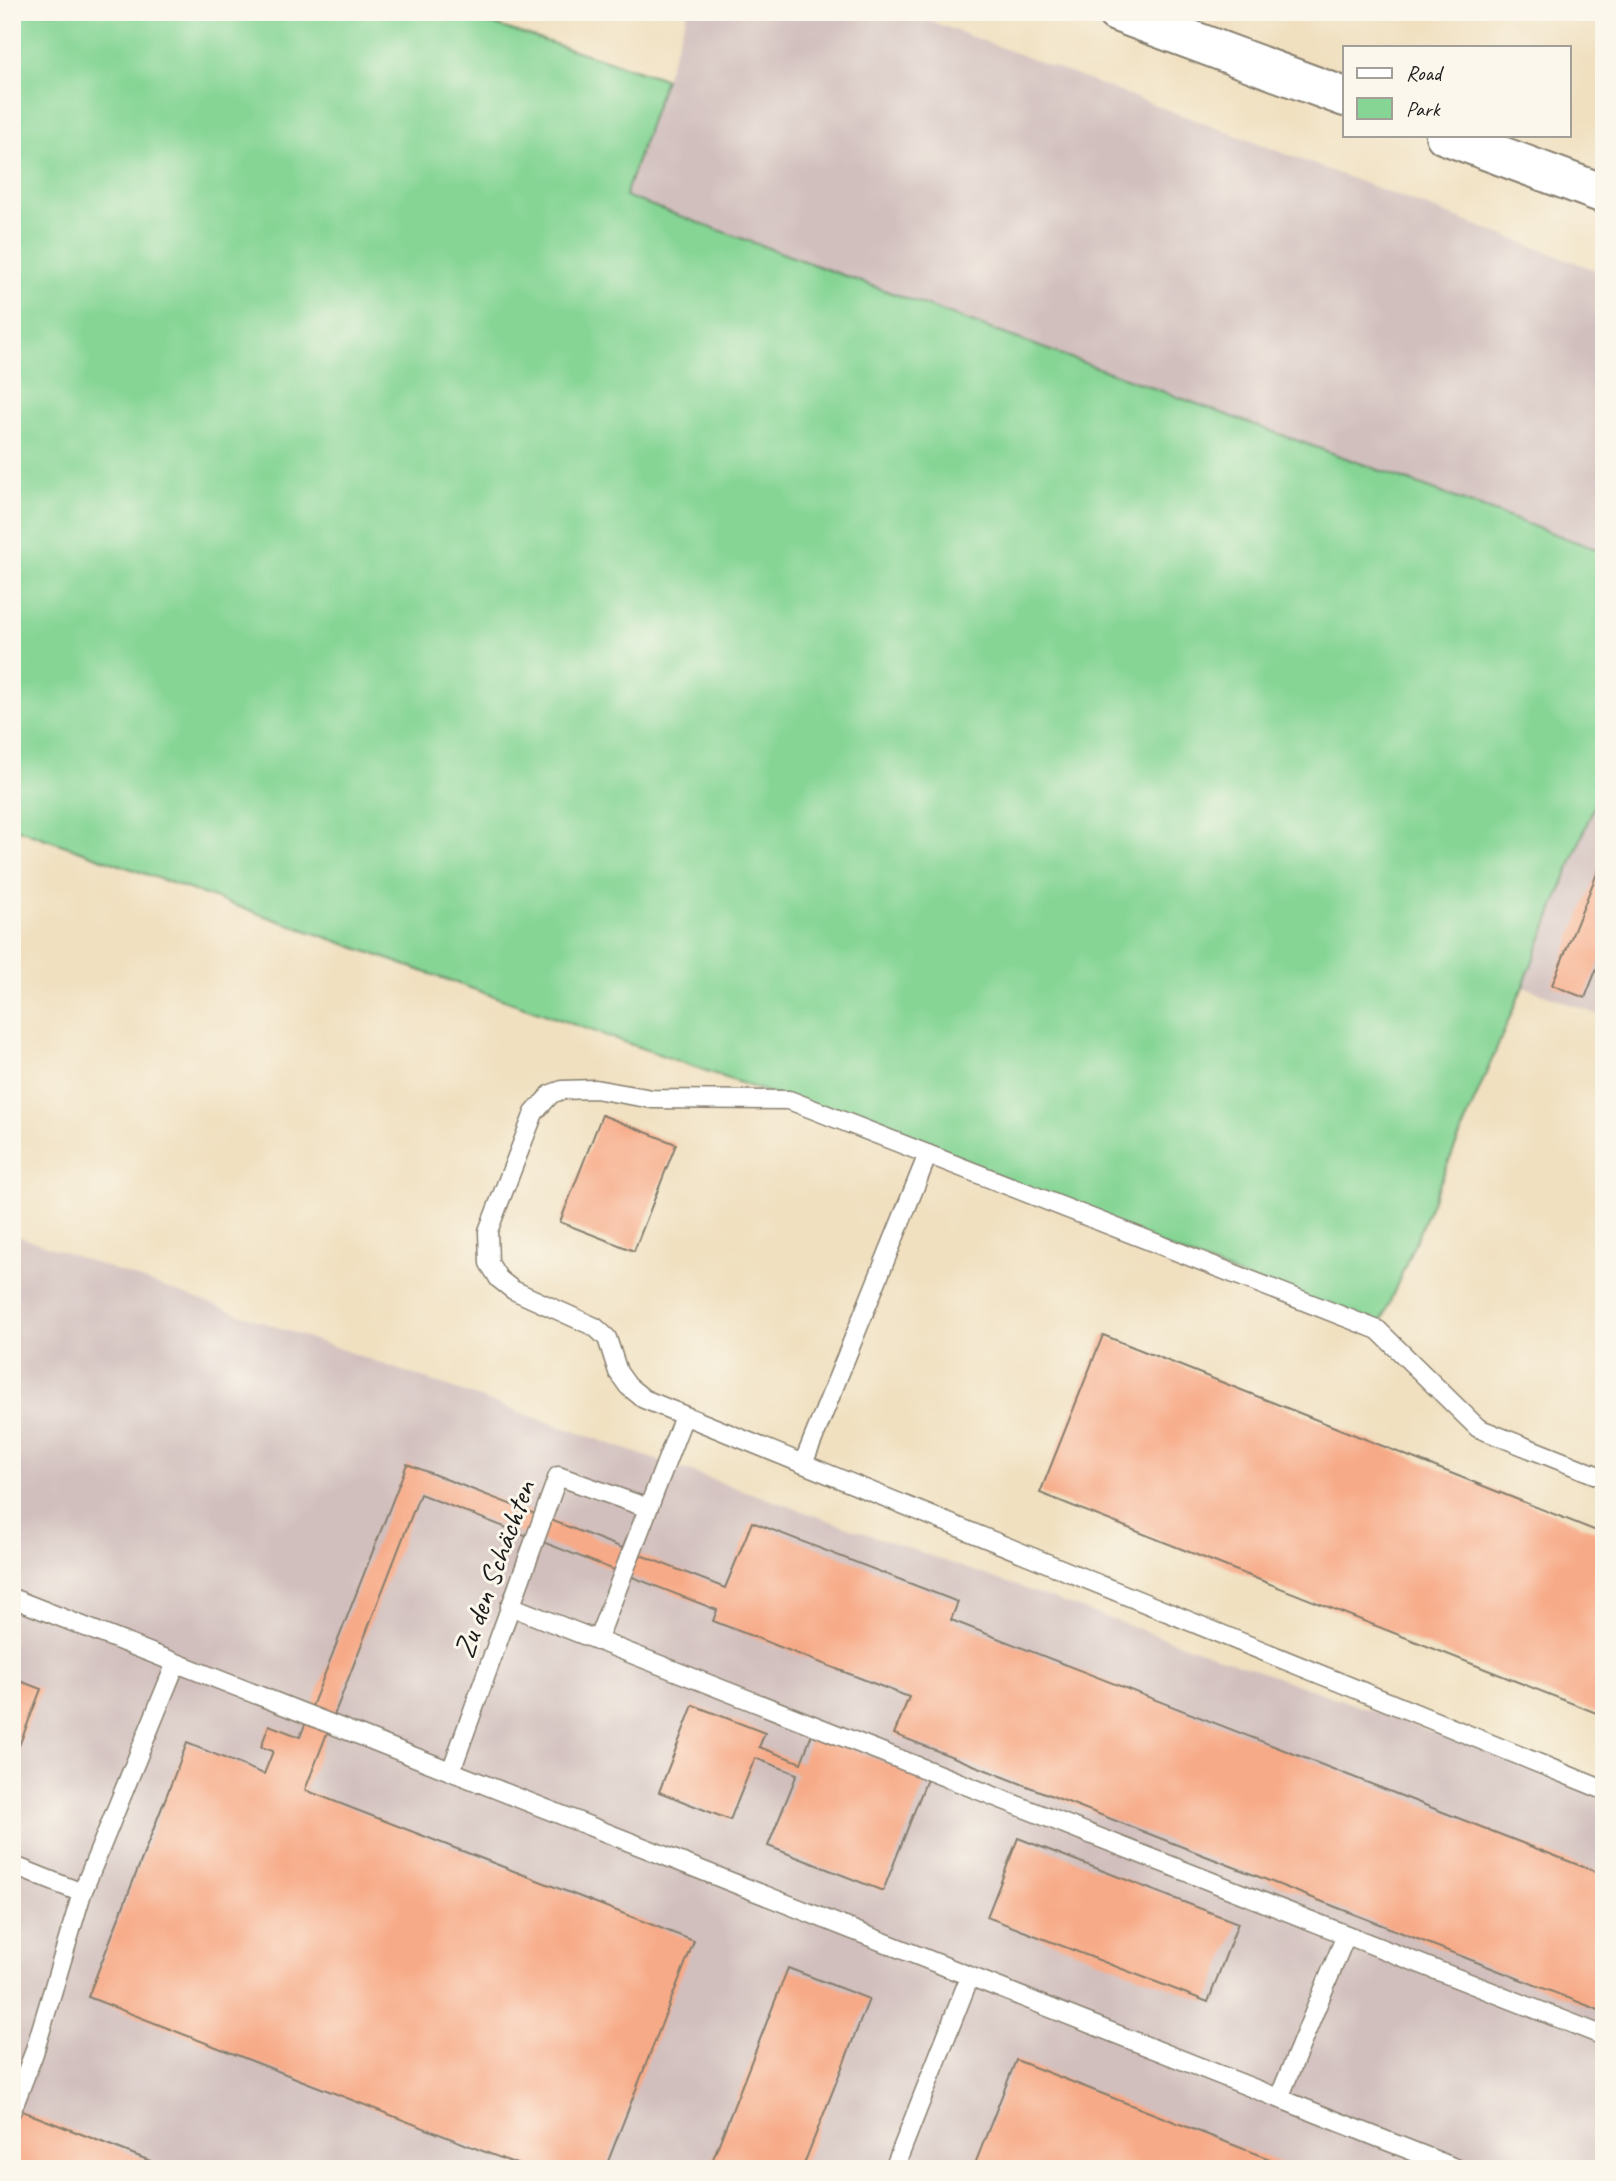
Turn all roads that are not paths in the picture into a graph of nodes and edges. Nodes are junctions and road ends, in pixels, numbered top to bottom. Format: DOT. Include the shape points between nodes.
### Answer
graph roads {
  1 [pos="1116,12"];
  2 [pos="1343,96"];
  3 [pos="1448,136"];
  4 [pos="1604,194"];
  5 [pos="928,1154"];
  6 [pos="684,1416"];
  7 [pos="803,1464"];
  8 [pos="1604,1478"];
  9 [pos="648,1508"];
  10 [pos="12,1598"];
  11 [pos="510,1606"];
  12 [pos="597,1640"];
  13 [pos="176,1663"];
  14 [pos="450,1771"];
  15 [pos="1604,1790"];
  16 [pos="12,1865"];
  17 [pos="82,1893"];
  18 [pos="1346,1935"];
  19 [pos="970,1976"];
  20 [pos="1604,2036"];
  21 [pos="1279,2098"];
  22 [pos="12,2110"];
  23 [pos="894,2169"];
  24 [pos="1458,2169"];
  1 -- 2 [label="street"];
  3 -- 4 [label="street"];
  5 -- 6 [label="lane" via="789,1100 652,1099 579,1088 562,1090 541,1102 488,1231 489,1263 513,1290 596,1327 607,1339 628,1386 644,1399"];
  5 -- 7 [label="lane"];
  5 -- 8 [label="lane" via="1378,1330 1478,1429"];
  6 -- 7 [label="lane"];
  6 -- 9 [label="lane"];
  7 -- 15 [label="lane"];
  9 -- 11 [label="lane, Zu den Schächten" via="558,1476"];
  9 -- 12 [label="lane"];
  10 -- 13 [label="lane"];
  11 -- 12 [label="lane"];
  11 -- 14 [label="lane, Zu den Schächten"];
  12 -- 18 [label="lane"];
  13 -- 14 [label="lane"];
  13 -- 17 [label="lane"];
  14 -- 19 [label="lane"];
  16 -- 17 [label="lane"];
  17 -- 22 [label="lane"];
  18 -- 20 [label="lane"];
  18 -- 21 [label="lane"];
  19 -- 21 [label="lane"];
  19 -- 23 [label="lane"];
  21 -- 24 [label="lane"];
}
